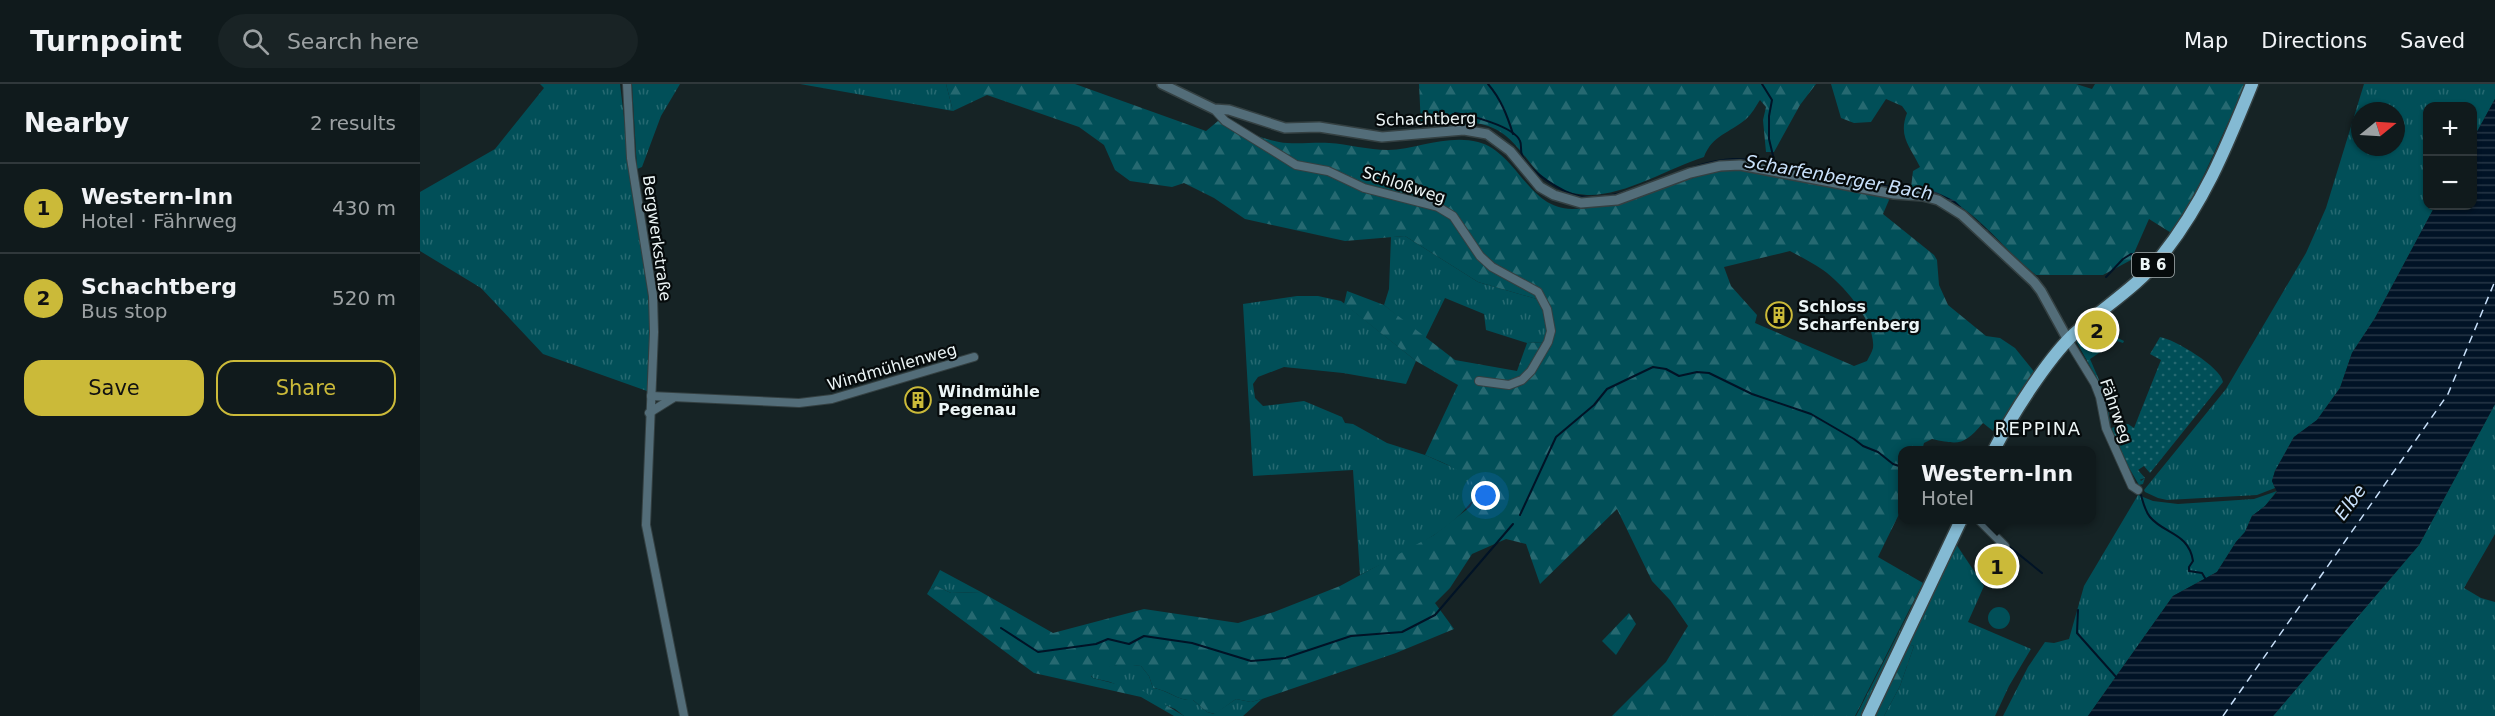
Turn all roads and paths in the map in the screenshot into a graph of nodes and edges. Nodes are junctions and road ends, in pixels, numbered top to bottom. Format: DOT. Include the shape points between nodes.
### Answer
graph roads {
  1 [pos="627,84"];
  2 [pos="1162,84"];
  3 [pos="2252,84"];
  4 [pos="1214,110"];
  5 [pos="2071,337"];
  6 [pos="974,357"];
  7 [pos="1479,381"];
  8 [pos="651,396"];
  9 [pos="673,398"];
  10 [pos="650,413"];
  11 [pos="1996,446"];
  12 [pos="2138,490"];
  13 [pos="1959,524"];
  14 [pos="1984,524"];
  15 [pos="2005,546"];
  16 [pos="684,716"];
  17 [pos="1868,716"];
  1 -- 8 [label="street, Bergwerkstraße" via="631,158 653,296"];
  2 -- 4 [label="street, Schachtberg"];
  3 -- 5 [label="main road, B 6" via="2212,179 2159,260"];
  4 -- 5 [label="street, Schachtberg" via="1229,110 1285,128 1318,128 1382,137 1464,130 1487,134 1510,151 1540,187 1581,203 1617,200 1690,173 1732,165 1930,198 1962,215 2034,282"];
  4 -- 7 [label="street, Schloßweg" via="1296,165 1328,171 1364,188 1438,207 1453,216 1479,255 1492,267 1538,292 1547,309 1551,331 1535,365 1522,380 1509,385"];
  5 -- 11 [label="main road, B 6"];
  5 -- 12 [label="street, Fährweg" via="2095,384 2106,428 2132,486"];
  6 -- 9 [label="street, Windmühlenweg" via="832,399 799,403"];
  8 -- 9 [label="street, Windmühlenweg"];
  8 -- 10 [label="street, Bergwerkstraße"];
  9 -- 10 [label="street"];
  10 -- 16 [label="street, Bergwerkstraße" via="646,525"];
  13 -- 17 [label="main road"];
  14 -- 15 [label="street"];
}
